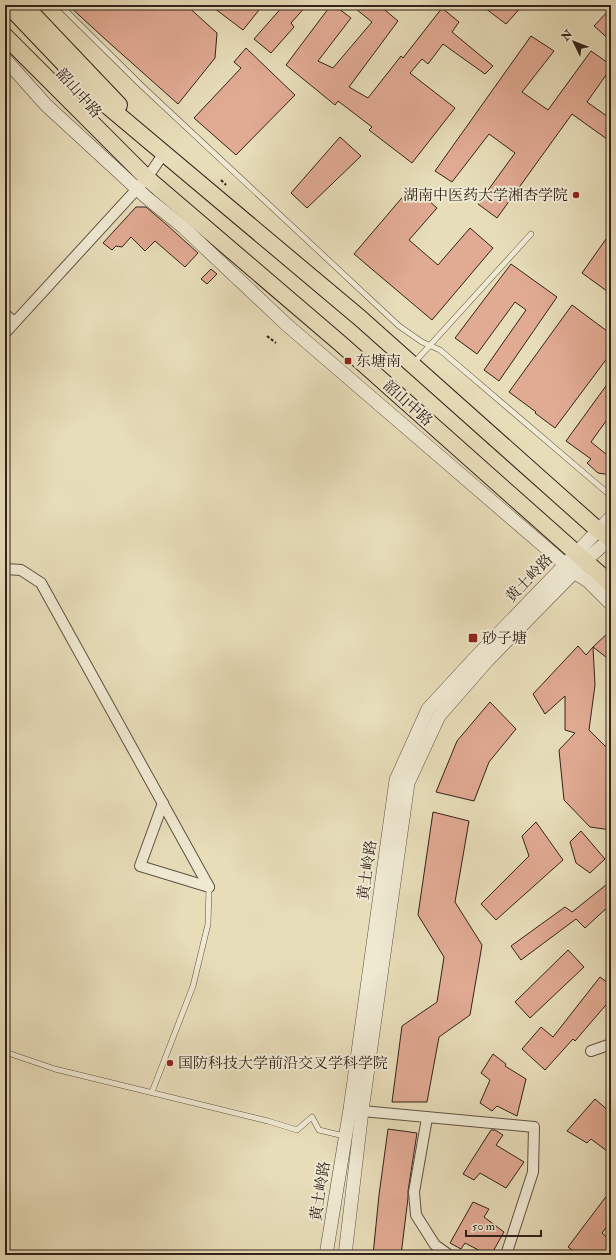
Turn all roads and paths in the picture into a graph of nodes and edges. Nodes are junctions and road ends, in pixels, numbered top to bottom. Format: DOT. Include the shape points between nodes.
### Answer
graph roads {
  1 [pos="8,5"];
  2 [pos="24,5"];
  3 [pos="60,5"];
  4 [pos="5,12"];
  5 [pos="5,36"];
  6 [pos="5,59"];
  7 [pos="88,95"];
  8 [pos="164,153"];
  9 [pos="221,180"];
  10 [pos="142,184"];
  11 [pos="226,185"];
  12 [pos="531,234"];
  13 [pos="5,314"];
  14 [pos="14,322"];
  15 [pos="5,332"];
  16 [pos="267,336"];
  17 [pos="276,343"];
  18 [pos="430,346"];
  19 [pos="412,365"];
  20 [pos="611,496"];
  21 [pos="611,517"];
  22 [pos="608,536"];
  23 [pos="575,562"];
  24 [pos="5,569"];
  25 [pos="611,584"];
  26 [pos="611,604"];
  27 [pos="163,803"];
  28 [pos="209,887"];
  29 [pos="611,1044"];
  30 [pos="591,1051"];
  31 [pos="5,1052"];
  32 [pos="152,1092"];
  33 [pos="362,1111"];
  34 [pos="427,1118"];
  35 [pos="345,1136"];
  36 [pos="326,1255"];
  37 [pos="346,1255"];
  38 [pos="450,1255"];
  39 [pos="506,1255"];
  1 -- 7 [label="main road, 韶山中路"];
  2 -- 8 [label="main road, 韶山中路"];
  3 -- 18 [label="lane" via="142,86 393,321"];
  4 -- 7 [label="main road, 韶山中路"];
  5 -- 10 [label="main road, 韶山中路"];
  6 -- 10 [label="street" via="46,105"];
  7 -- 8 [label="main road, 韶山中路"];
  7 -- 10 [label="main road, 韶山中路"];
  8 -- 10 [label="street"];
  8 -- 19 [label="main road, 韶山中路"];
  9 -- 11 [label="path"];
  10 -- 14 [label="street"];
  10 -- 23 [label="main road, 韶山中路" via="341,344"];
  10 -- 23 [label="street" via="182,227 287,325"];
  12 -- 18 [label="lane"];
  13 -- 14 [label="street"];
  14 -- 15 [label="street"];
  16 -- 17 [label="path"];
  18 -- 19 [label="lane"];
  18 -- 20 [label="lane" via="440,350"];
  19 -- 22 [label="main road, 韶山中路"];
  21 -- 22 [label="street"];
  22 -- 23 [label="street"];
  23 -- 25 [label="main road, 韶山中路"];
  23 -- 26 [label="street" via="588,581"];
  23 -- 33 [label="street, 黄土岭路" via="439,716 408,783"];
  23 -- 35 [label="street, 黄土岭路" via="475,658 428,709 396,780"];
  24 -- 27 [label="street" via="21,570 41,583"];
  27 -- 28 [label="street"];
  27 -- 28 [label="street" via="140,866"];
  28 -- 32 [label="lane" via="208,924 193,986"];
  29 -- 30 [label="street"];
  31 -- 32 [label="lane" via="55,1069"];
  32 -- 35 [label="lane" via="297,1130 312,1117 319,1130"];
  33 -- 34 [label="street"];
  33 -- 37 [label="street, 黄土岭路"];
  34 -- 38 [label="street" via="414,1192 416,1215 435,1246"];
  34 -- 39 [label="street" via="534,1127 532,1172"];
  35 -- 36 [label="street, 黄土岭路"];
}
